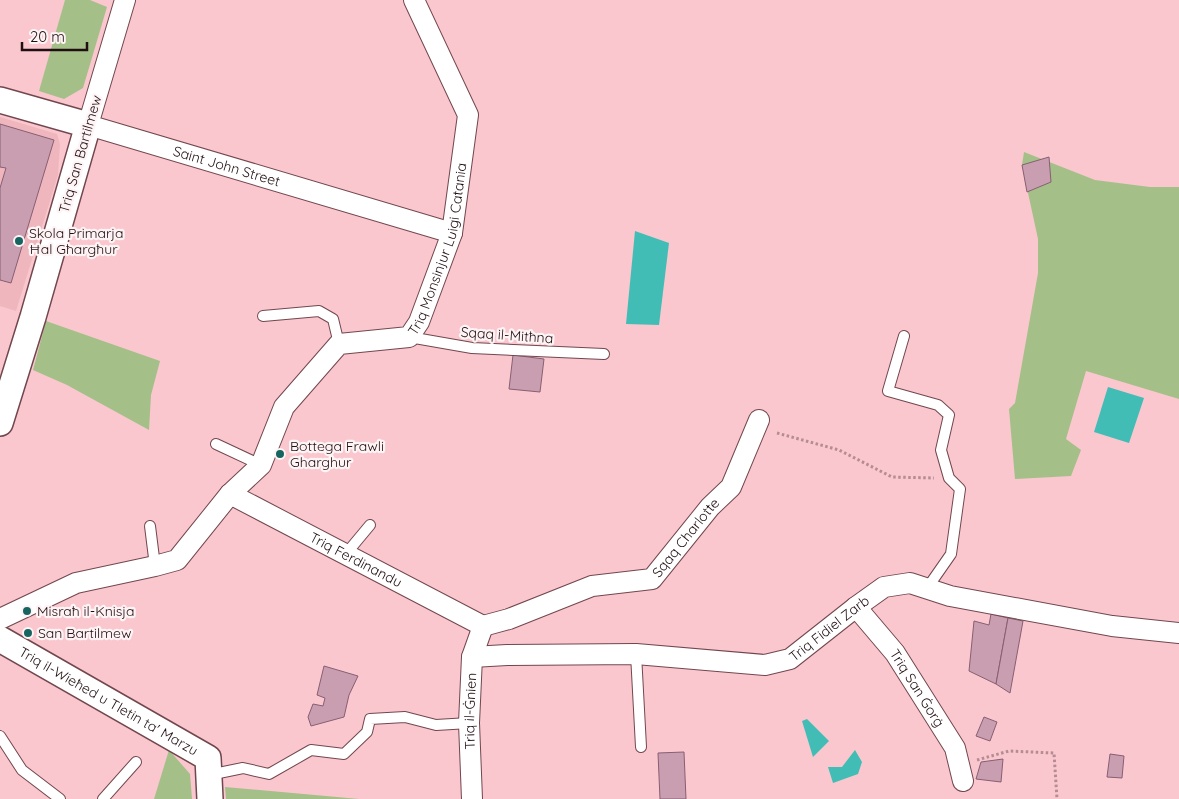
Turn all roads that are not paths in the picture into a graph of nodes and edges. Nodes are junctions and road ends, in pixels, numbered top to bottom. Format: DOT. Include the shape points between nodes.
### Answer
graph roads {
  1 [pos="125,0"];
  2 [pos="414,0"];
  3 [pos="0,100"];
  4 [pos="88,125"];
  5 [pos="452,233"];
  6 [pos="263,316"];
  7 [pos="904,336"];
  8 [pos="409,337"];
  9 [pos="339,344"];
  10 [pos="604,354"];
  11 [pos="759,420"];
  12 [pos="0,423"];
  13 [pos="216,444"];
  14 [pos="261,465"];
  15 [pos="230,494"];
  16 [pos="370,525"];
  17 [pos="150,526"];
  18 [pos="345,555"];
  19 [pos="155,566"];
  20 [pos="928,587"];
  21 [pos="856,607"];
  22 [pos="0,619"];
  23 [pos="483,626"];
  24 [pos="1179,633"];
  25 [pos="0,639"];
  26 [pos="636,654"];
  27 [pos="472,657"];
  28 [pos="469,723"];
  29 [pos="0,736"];
  30 [pos="641,747"];
  31 [pos="136,762"];
  32 [pos="961,773"];
  33 [pos="209,787"];
  34 [pos="60,799"];
  35 [pos="103,799"];
  36 [pos="472,799"];
  1 -- 4 [label="street, Triq San Bartilmew"];
  2 -- 5 [label="street, Triq Monsinjur Luigi Catania" via="468,114"];
  3 -- 4 [label="street, Saint John Street"];
  4 -- 5 [label="street, Saint John Street"];
  4 -- 12 [label="street, Triq San Bartilmew"];
  5 -- 8 [label="street, Triq Monsinjur Luigi Catania" via="419,322"];
  6 -- 9 [label="lane" via="319,312 333,320"];
  7 -- 20 [label="lane" via="888,391 938,405 949,415 941,450 949,478 960,489 951,554"];
  8 -- 9 [label="street, Triq Monsinjur Luigi Catania"];
  8 -- 10 [label="lane, Sqaq il-Mitħna" via="472,348"];
  9 -- 14 [label="street" via="284,407"];
  11 -- 23 [label="street, Sqaq Charlotte" via="731,487 710,507 652,579 592,586"];
  13 -- 14 [label="lane"];
  14 -- 15 [label="street"];
  15 -- 18 [label="street, Triq Ferdinandu"];
  15 -- 19 [label="street" via="177,560"];
  16 -- 18 [label="lane"];
  17 -- 19 [label="lane"];
  18 -- 23 [label="street, Triq Ferdinandu"];
  19 -- 22 [label="street" via="76,583"];
  20 -- 21 [label="street, Triq Fidiel Zarb" via="910,583 884,587"];
  20 -- 24 [label="street, Triq Fidiel Zarb" via="950,596 1112,626"];
  21 -- 26 [label="street, Triq Fidiel Zarb" via="790,659 765,665"];
  21 -- 32 [label="street, Triq San Ġorġ" via="895,653 955,748"];
  23 -- 27 [label="street, Triq il-Ġnien"];
  25 -- 33 [label="street, Triq il-Wieħed u Tletin ta' Marzu" via="208,758"];
  26 -- 27 [label="street, Triq Fidiel Zarb"];
  26 -- 30 [label="lane"];
  27 -- 28 [label="street, Triq il-Ġnien"];
  28 -- 33 [label="lane" via="436,725 406,717 370,719 367,732 344,754 311,750 270,774 243,768"];
  28 -- 36 [label="street, Triq il-Ġnien"];
  29 -- 34 [label="lane" via="22,770"];
  31 -- 35 [label="lane"];
}
